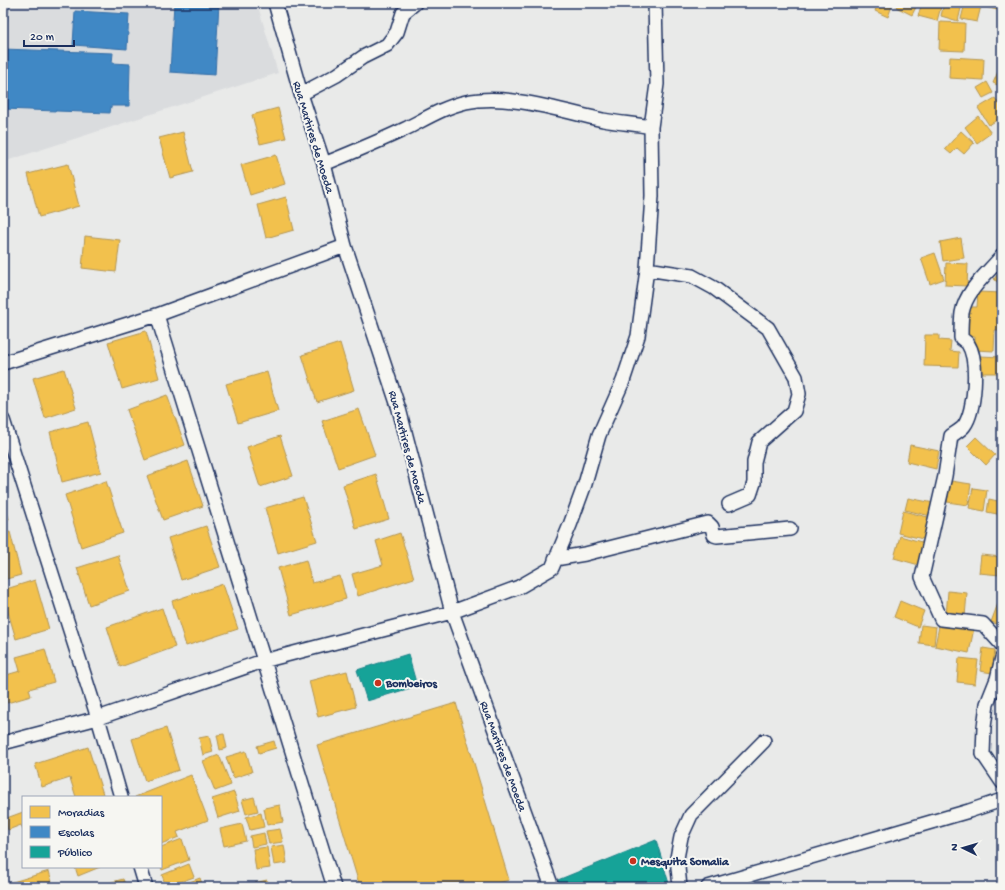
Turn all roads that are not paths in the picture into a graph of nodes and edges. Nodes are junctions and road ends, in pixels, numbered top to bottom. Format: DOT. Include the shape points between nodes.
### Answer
graph roads {
  1 [pos="275,3"];
  2 [pos="415,3"];
  3 [pos="655,3"];
  4 [pos="301,94"];
  5 [pos="652,127"];
  6 [pos="324,164"];
  7 [pos="345,246"];
  8 [pos="1002,256"];
  9 [pos="647,269"];
  10 [pos="157,315"];
  11 [pos="3,363"];
  12 [pos="3,420"];
  13 [pos="729,504"];
  14 [pos="790,529"];
  15 [pos="555,559"];
  16 [pos="452,612"];
  17 [pos="1002,645"];
  18 [pos="1002,658"];
  19 [pos="264,661"];
  20 [pos="98,718"];
  21 [pos="764,741"];
  22 [pos="3,743"];
  23 [pos="1002,782"];
  24 [pos="121,796"];
  25 [pos="1002,800"];
  26 [pos="140,868"];
  27 [pos="146,887"];
  28 [pos="334,887"];
  29 [pos="552,887"];
  30 [pos="680,887"];
  31 [pos="708,887"];
  1 -- 4 [label="street, Rua Martires de Moeda"];
  2 -- 4 [label="street" via="403,12 397,32 387,45"];
  3 -- 5 [label="street" via="657,84"];
  4 -- 6 [label="street, Rua Martires de Moeda"];
  5 -- 6 [label="street" via="506,100 466,102 444,108 406,129"];
  5 -- 9 [label="street" via="652,196"];
  6 -- 7 [label="street, Rua Martires de Moeda"];
  7 -- 10 [label="street"];
  7 -- 16 [label="street, Rua Martires de Moeda" via="398,409"];
  8 -- 17 [label="street" via="980,280 967,299 962,312 961,338 968,344 973,356 973,399 970,415 963,428 951,436 945,476 922,577 941,619 983,624"];
  9 -- 13 [label="street" via="692,276 714,288 768,328 796,377 799,394 794,411 759,442 750,495"];
  9 -- 15 [label="street" via="638,336 623,381 599,435 570,525"];
  10 -- 11 [label="street"];
  10 -- 19 [label="street"];
  12 -- 20 [label="street"];
  14 -- 15 [label="street" via="717,536 708,523 585,554"];
  15 -- 16 [label="street" via="552,568 520,587"];
  16 -- 19 [label="street"];
  16 -- 29 [label="street, Rua Martires de Moeda"];
  18 -- 23 [label="street" via="987,704 983,754"];
  19 -- 20 [label="street"];
  19 -- 28 [label="street"];
  20 -- 22 [label="street"];
  20 -- 24 [label="street"];
  21 -- 30 [label="street" via="691,815 681,837 677,858"];
  25 -- 31 [label="street"];
  26 -- 27 [label="street"];
}
